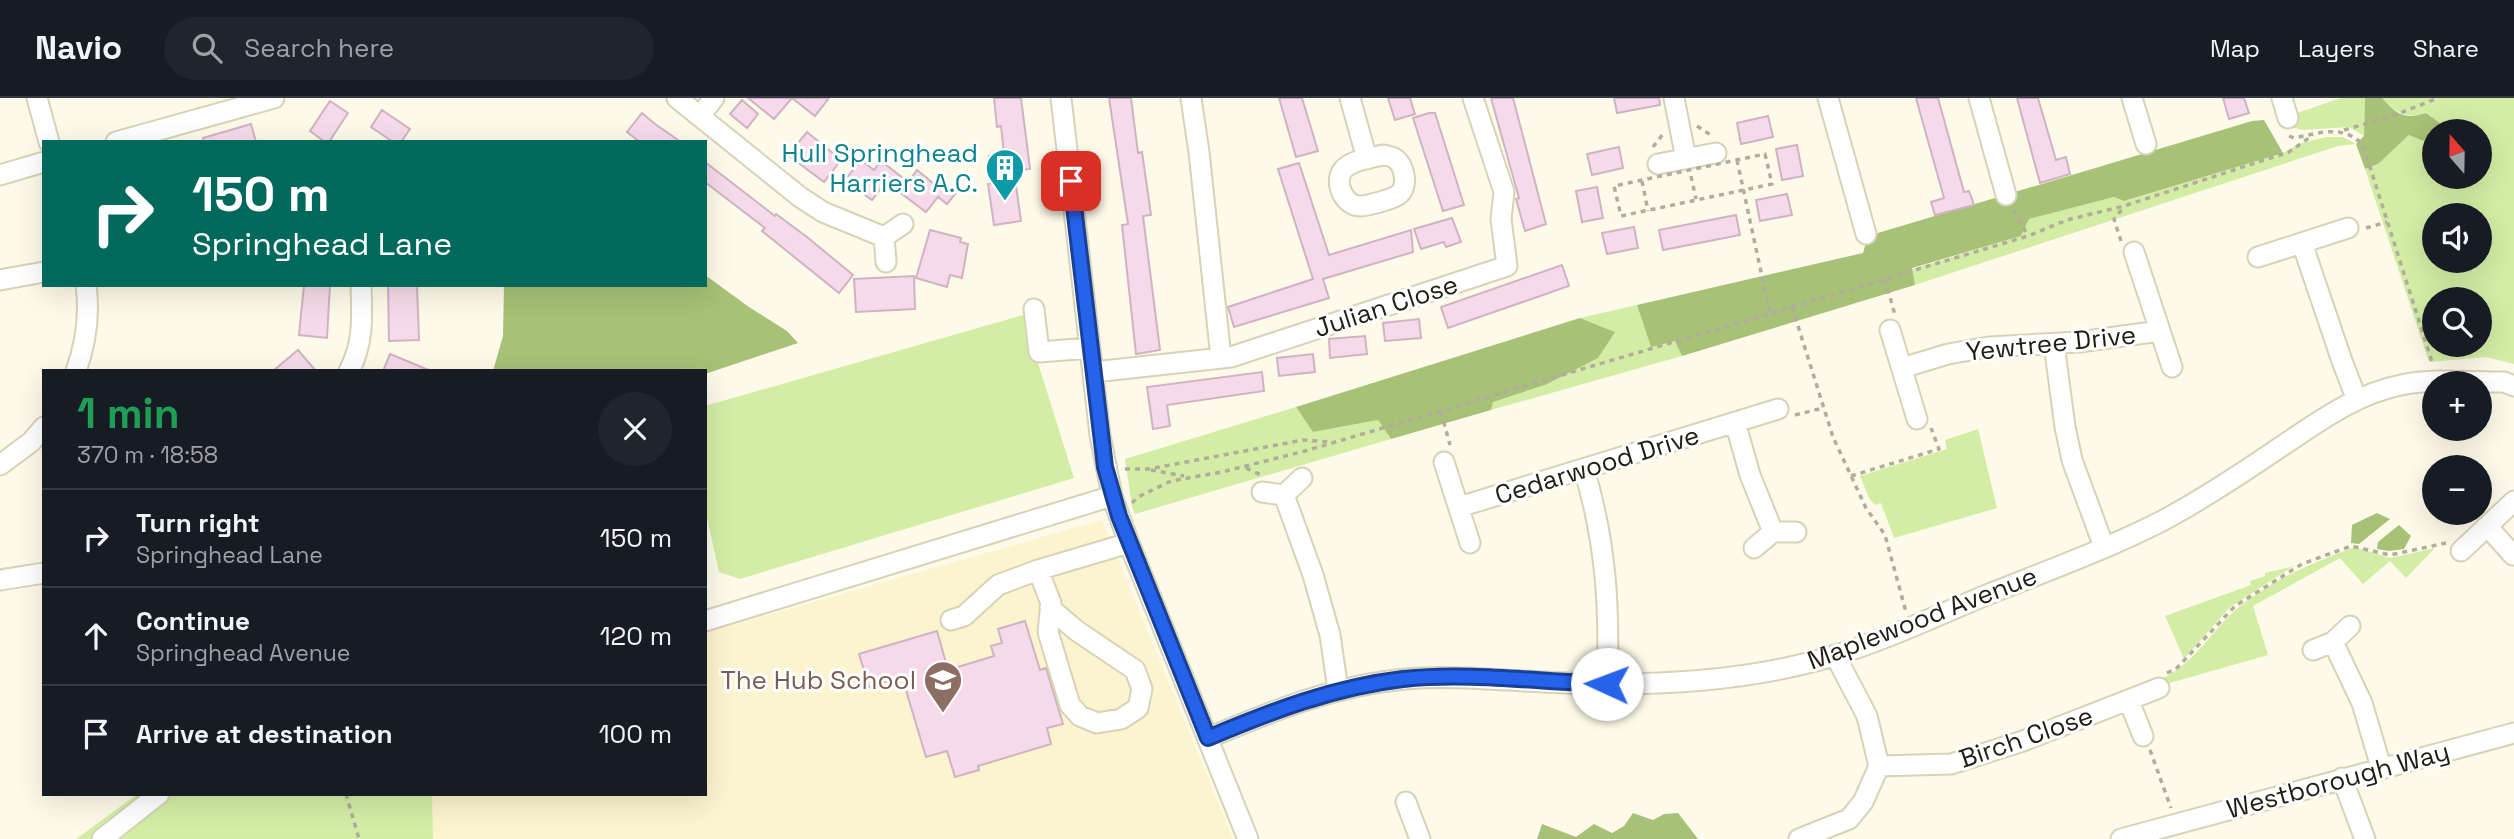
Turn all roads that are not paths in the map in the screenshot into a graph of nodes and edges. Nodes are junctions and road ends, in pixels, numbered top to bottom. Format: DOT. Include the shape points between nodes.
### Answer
graph roads {
  1 [pos="37,98"];
  2 [pos="274,98"];
  3 [pos="677,98"];
  4 [pos="714,98"];
  5 [pos="1061,98"];
  6 [pos="1191,98"];
  7 [pos="1350,98"];
  8 [pos="1474,98"];
  9 [pos="1674,98"];
  10 [pos="1828,98"];
  11 [pos="1979,98"];
  12 [pos="2132,98"];
  13 [pos="2283,98"];
  14 [pos="700,116"];
  15 [pos="2288,118"];
  16 [pos="48,140"];
  17 [pos="123,140"];
  18 [pos="2146,144"];
  19 [pos="1718,147"];
  20 [pos="1367,159"];
  21 [pos="1652,162"];
  22 [pos="42,163"];
  23 [pos="1688,165"];
  24 [pos="0,174"];
  25 [pos="2006,195"];
  26 [pos="903,225"];
  27 [pos="2348,228"];
  28 [pos="1866,234"];
  29 [pos="884,237"];
  30 [pos="2302,243"];
  31 [pos="2134,252"];
  32 [pos="2258,257"];
  33 [pos="886,262"];
  34 [pos="42,272"];
  35 [pos="0,279"];
  36 [pos="86,287"];
  37 [pos="361,287"];
  38 [pos="1034,309"];
  39 [pos="1890,330"];
  40 [pos="2160,331"];
  41 [pos="2054,344"];
  42 [pos="1090,348"];
  43 [pos="1221,358"];
  44 [pos="2172,367"];
  45 [pos="1902,368"];
  46 [pos="77,369"];
  47 [pos="350,369"];
  48 [pos="1094,372"];
  49 [pos="2514,386"];
  50 [pos="2357,400"];
  51 [pos="1778,409"];
  52 [pos="1917,419"];
  53 [pos="1735,422"];
  54 [pos="42,429"];
  55 [pos="1444,462"];
  56 [pos="0,465"];
  57 [pos="1584,469"];
  58 [pos="1302,478"];
  59 [pos="1262,492"];
  60 [pos="1284,495"];
  61 [pos="1112,496"];
  62 [pos="2514,501"];
  63 [pos="1459,507"];
  64 [pos="2487,526"];
  65 [pos="1773,532"];
  66 [pos="1796,532"];
  67 [pos="1129,543"];
  68 [pos="1470,543"];
  69 [pos="2104,547"];
  70 [pos="1754,548"];
  71 [pos="2461,551"];
  72 [pos="2513,555"];
  73 [pos="1038,570"];
  74 [pos="42,573"];
  75 [pos="0,580"];
  76 [pos="1050,608"];
  77 [pos="707,620"];
  78 [pos="951,620"];
  79 [pos="2350,626"];
  80 [pos="2333,642"];
  81 [pos="2313,650"];
  82 [pos="1835,656"];
  83 [pos="1607,684"];
  84 [pos="2159,688"];
  85 [pos="1338,690"];
  86 [pos="2129,701"];
  87 [pos="2514,733"];
  88 [pos="2143,736"];
  89 [pos="1208,738"];
  90 [pos="1879,766"];
  91 [pos="2381,767"];
  92 [pos="2342,778"];
  93 [pos="156,796"];
  94 [pos="1406,802"];
  95 [pos="2181,831"];
  96 [pos="102,839"];
  97 [pos="1248,839"];
  98 [pos="1420,839"];
  99 [pos="1799,839"];
  100 [pos="2121,839"];
  101 [pos="2365,839"];
  1 -- 16 [label="street"];
  2 -- 17 [label="street"];
  3 -- 14 [label="street"];
  4 -- 14 [label="street"];
  5 -- 42 [label="street"];
  6 -- 43 [label="street"];
  7 -- 20 [label="street"];
  8 -- 43 [label="street, Julian Close" via="1504,192 1500,219 1507,266"];
  9 -- 23 [label="street"];
  10 -- 28 [label="street"];
  11 -- 25 [label="street"];
  12 -- 18 [label="street"];
  13 -- 15 [label="street"];
  14 -- 29 [label="street" via="800,197 823,212"];
  19 -- 23 [label="street"];
  21 -- 23 [label="street"];
  22 -- 24 [label="street"];
  26 -- 29 [label="street"];
  27 -- 30 [label="street"];
  29 -- 33 [label="street"];
  30 -- 32 [label="street"];
  30 -- 50 [label="street"];
  31 -- 40 [label="street, Yewtree Drive"];
  34 -- 35 [label="street"];
  36 -- 46 [label="street" via="85,346"];
  37 -- 47 [label="street" via="363,332"];
  38 -- 42 [label="street" via="1039,352"];
  39 -- 45 [label="street"];
  40 -- 41 [label="street, Yewtree Drive"];
  40 -- 44 [label="street, Yewtree Drive"];
  41 -- 45 [label="street, Yewtree Drive" via="1989,346"];
  41 -- 69 [label="street" via="2072,460"];
  42 -- 48 [label="street"];
  43 -- 48 [label="street, Julian Close"];
  45 -- 52 [label="street"];
  48 -- 61 [label="street"];
  49 -- 50 [label="street, Maplewood Avenue" via="2504,382 2399,385"];
  50 -- 69 [label="street, Maplewood Avenue" via="2322,418 2210,494"];
  51 -- 53 [label="street, Cedarwood Drive"];
  53 -- 57 [label="street, Cedarwood Drive"];
  53 -- 65 [label="street, Cedarwood Drive"];
  54 -- 56 [label="street"];
  55 -- 63 [label="street, Cedarwood Drive"];
  57 -- 63 [label="street, Cedarwood Drive"];
  57 -- 83 [label="street" via="1604,552"];
  58 -- 60 [label="street"];
  59 -- 60 [label="street"];
  60 -- 85 [label="street" via="1330,635"];
  61 -- 67 [label="street"];
  61 -- 77 [label="street"];
  62 -- 64 [label="street"];
  63 -- 68 [label="street, Cedarwood Drive"];
  64 -- 71 [label="street"];
  64 -- 72 [label="street"];
  65 -- 66 [label="street"];
  65 -- 70 [label="street"];
  67 -- 73 [label="street"];
  67 -- 89 [label="street"];
  69 -- 82 [label="street, Maplewood Avenue"];
  73 -- 76 [label="street"];
  73 -- 78 [label="street" via="998,585 964,616"];
  74 -- 75 [label="street"];
  76 -- 76 [label="street" via="1048,632 1070,705 1080,716 1097,723 1121,719 1138,708 1142,689 1135,670"];
  79 -- 80 [label="street"];
  80 -- 81 [label="street"];
  80 -- 91 [label="street" via="2362,703"];
  82 -- 83 [label="street, Maplewood Avenue" via="1785,669 1676,682"];
  82 -- 90 [label="street" via="1867,716"];
  83 -- 85 [label="street, Maplewood Avenue" via="1467,677 1404,679"];
  84 -- 86 [label="street, Birch Close"];
  85 -- 89 [label="street, Maplewood Avenue"];
  86 -- 88 [label="street, Birch Close"];
  86 -- 90 [label="street, Birch Close" via="1951,764"];
  87 -- 91 [label="street, Westborough Way"];
  89 -- 97 [label="street"];
  90 -- 99 [label="street" via="1863,802 1849,818"];
  91 -- 92 [label="street, Westborough Way"];
  92 -- 95 [label="street, Westborough Way"];
  92 -- 101 [label="street"];
  93 -- 96 [label="street"];
  94 -- 98 [label="street"];
  95 -- 100 [label="street, Westborough Way"];
}
